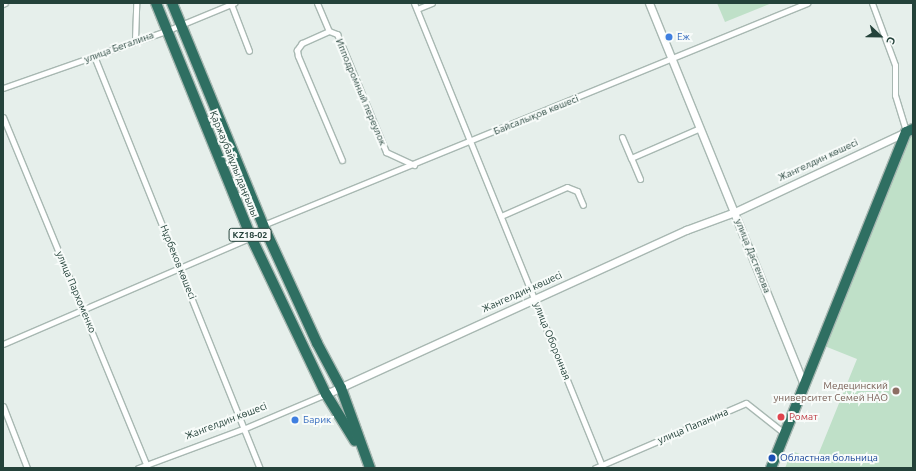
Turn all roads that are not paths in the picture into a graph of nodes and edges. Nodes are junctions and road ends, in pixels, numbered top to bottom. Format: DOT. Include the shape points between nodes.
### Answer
graph roads {
  1 [pos="136,3"];
  2 [pos="156,3"];
  3 [pos="172,3"];
  4 [pos="317,3"];
  5 [pos="414,3"];
  6 [pos="432,3"];
  7 [pos="649,3"];
  8 [pos="808,3"];
  9 [pos="872,3"];
  10 [pos="232,4"];
  11 [pos="417,9"];
  12 [pos="181,24"];
  13 [pos="166,31"];
  14 [pos="329,32"];
  15 [pos="135,40"];
  16 [pos="249,51"];
  17 [pos="94,56"];
  18 [pos="671,59"];
  19 [pos="3,88"];
  20 [pos="3,117"];
  21 [pos="700,128"];
  22 [pos="910,131"];
  23 [pos="622,137"];
  24 [pos="470,142"];
  25 [pos="631,158"];
  26 [pos="342,160"];
  27 [pos="414,165"];
  28 [pos="640,179"];
  29 [pos="583,205"];
  30 [pos="735,212"];
  31 [pos="501,216"];
  32 [pos="263,225"];
  33 [pos="251,237"];
  34 [pos="180,268"];
  35 [pos="535,299"];
  36 [pos="84,310"];
  37 [pos="3,344"];
  38 [pos="804,384"];
  39 [pos="341,388"];
  40 [pos="326,394"];
  41 [pos="3,406"];
  42 [pos="243,429"];
  43 [pos="784,433"];
  44 [pos="366,458"];
  45 [pos="602,465"];
  46 [pos="147,466"];
  47 [pos="28,468"];
  48 [pos="138,468"];
  49 [pos="260,468"];
  50 [pos="370,468"];
  51 [pos="595,468"];
  52 [pos="770,468"];
  1 -- 15 [label="street"];
  2 -- 13 [label="highway, Қаржаубайұлы даңғылы / KZ18-02"];
  3 -- 12 [label="highway, Қаржаубайұлы даңғылы / KZ18-02"];
  4 -- 14 [label="street, Ипподромный переулок"];
  5 -- 11 [label="street, улица Оборонная"];
  6 -- 11 [label="street"];
  7 -- 18 [label="street, улица Дастенова"];
  8 -- 18 [label="street, Байсалықов көшесі"];
  9 -- 22 [label="street" via="895,65 895,96"];
  10 -- 12 [label="street, улица Бегалина"];
  10 -- 16 [label="street"];
  11 -- 24 [label="street, улица Оборонная"];
  12 -- 13 [label="street, улица Бегалина"];
  12 -- 32 [label="highway, Қаржаубайұлы даңғылы / KZ18-02"];
  13 -- 15 [label="street, улица Бегалина"];
  13 -- 33 [label="highway, Қаржаубайұлы даңғылы / KZ18-02"];
  14 -- 26 [label="street, Ипподромный переулок" via="302,43 297,50"];
  14 -- 27 [label="street, Ипподромный переулок" via="337,34 386,152"];
  15 -- 17 [label="street, улица Бегалина"];
  17 -- 19 [label="street, улица Бегалина"];
  17 -- 34 [label="street, Нұрбеков көшесі"];
  18 -- 21 [label="street, улица Дастенова"];
  18 -- 24 [label="street, Байсалықов көшесі"];
  20 -- 36 [label="street, улица Пархоменко"];
  21 -- 25 [label="street"];
  21 -- 30 [label="street, улица Дастенова"];
  22 -- 30 [label="street, Жангелдин көшесі"];
  22 -- 38 [label="highway"];
  23 -- 25 [label="street"];
  24 -- 27 [label="street, Байсалықов көшесі"];
  24 -- 31 [label="street, улица Оборонная"];
  25 -- 28 [label="street"];
  27 -- 32 [label="street, Байсалықов көшесі"];
  29 -- 31 [label="street" via="578,191 567,186"];
  30 -- 35 [label="street, Жангелдин көшесі" via="686,230"];
  30 -- 38 [label="street, улица Дастенова"];
  31 -- 35 [label="street, улица Оборонная"];
  32 -- 39 [label="highway, Қаржаубайұлы даңғылы / KZ18-02" via="317,343"];
  33 -- 34 [label="street"];
  33 -- 40 [label="highway, Қаржаубайұлы даңғылы / KZ18-02"];
  34 -- 36 [label="street"];
  34 -- 42 [label="street, Нұрбеков көшесі"];
  35 -- 39 [label="street, Жангелдин көшесі"];
  35 -- 45 [label="street, улица Оборонная"];
  36 -- 37 [label="street"];
  36 -- 46 [label="street, улица Пархоменко"];
  38 -- 43 [label="highway"];
  39 -- 40 [label="street, Жангелдин көшесі"];
  39 -- 44 [label="highway, Қаржаубайұлы даңғылы / KZ18-02"];
  40 -- 42 [label="street, Жангелдин көшесі"];
  40 -- 44 [label="highway, Қаржаубайұлы даңғылы / KZ18-02"];
  41 -- 47 [label="street"];
  42 -- 46 [label="street, Жангелдин көшесі"];
  42 -- 49 [label="street, Нұрбеков көшесі"];
  43 -- 45 [label="street, улица Папанина" via="746,403"];
  43 -- 52 [label="highway"];
  44 -- 50 [label="highway, Қаржаубайұлы даңғылы / KZ18-02"];
  45 -- 51 [label="street, улица Папанина"];
  46 -- 48 [label="street, Жангелдин көшесі"];
}
